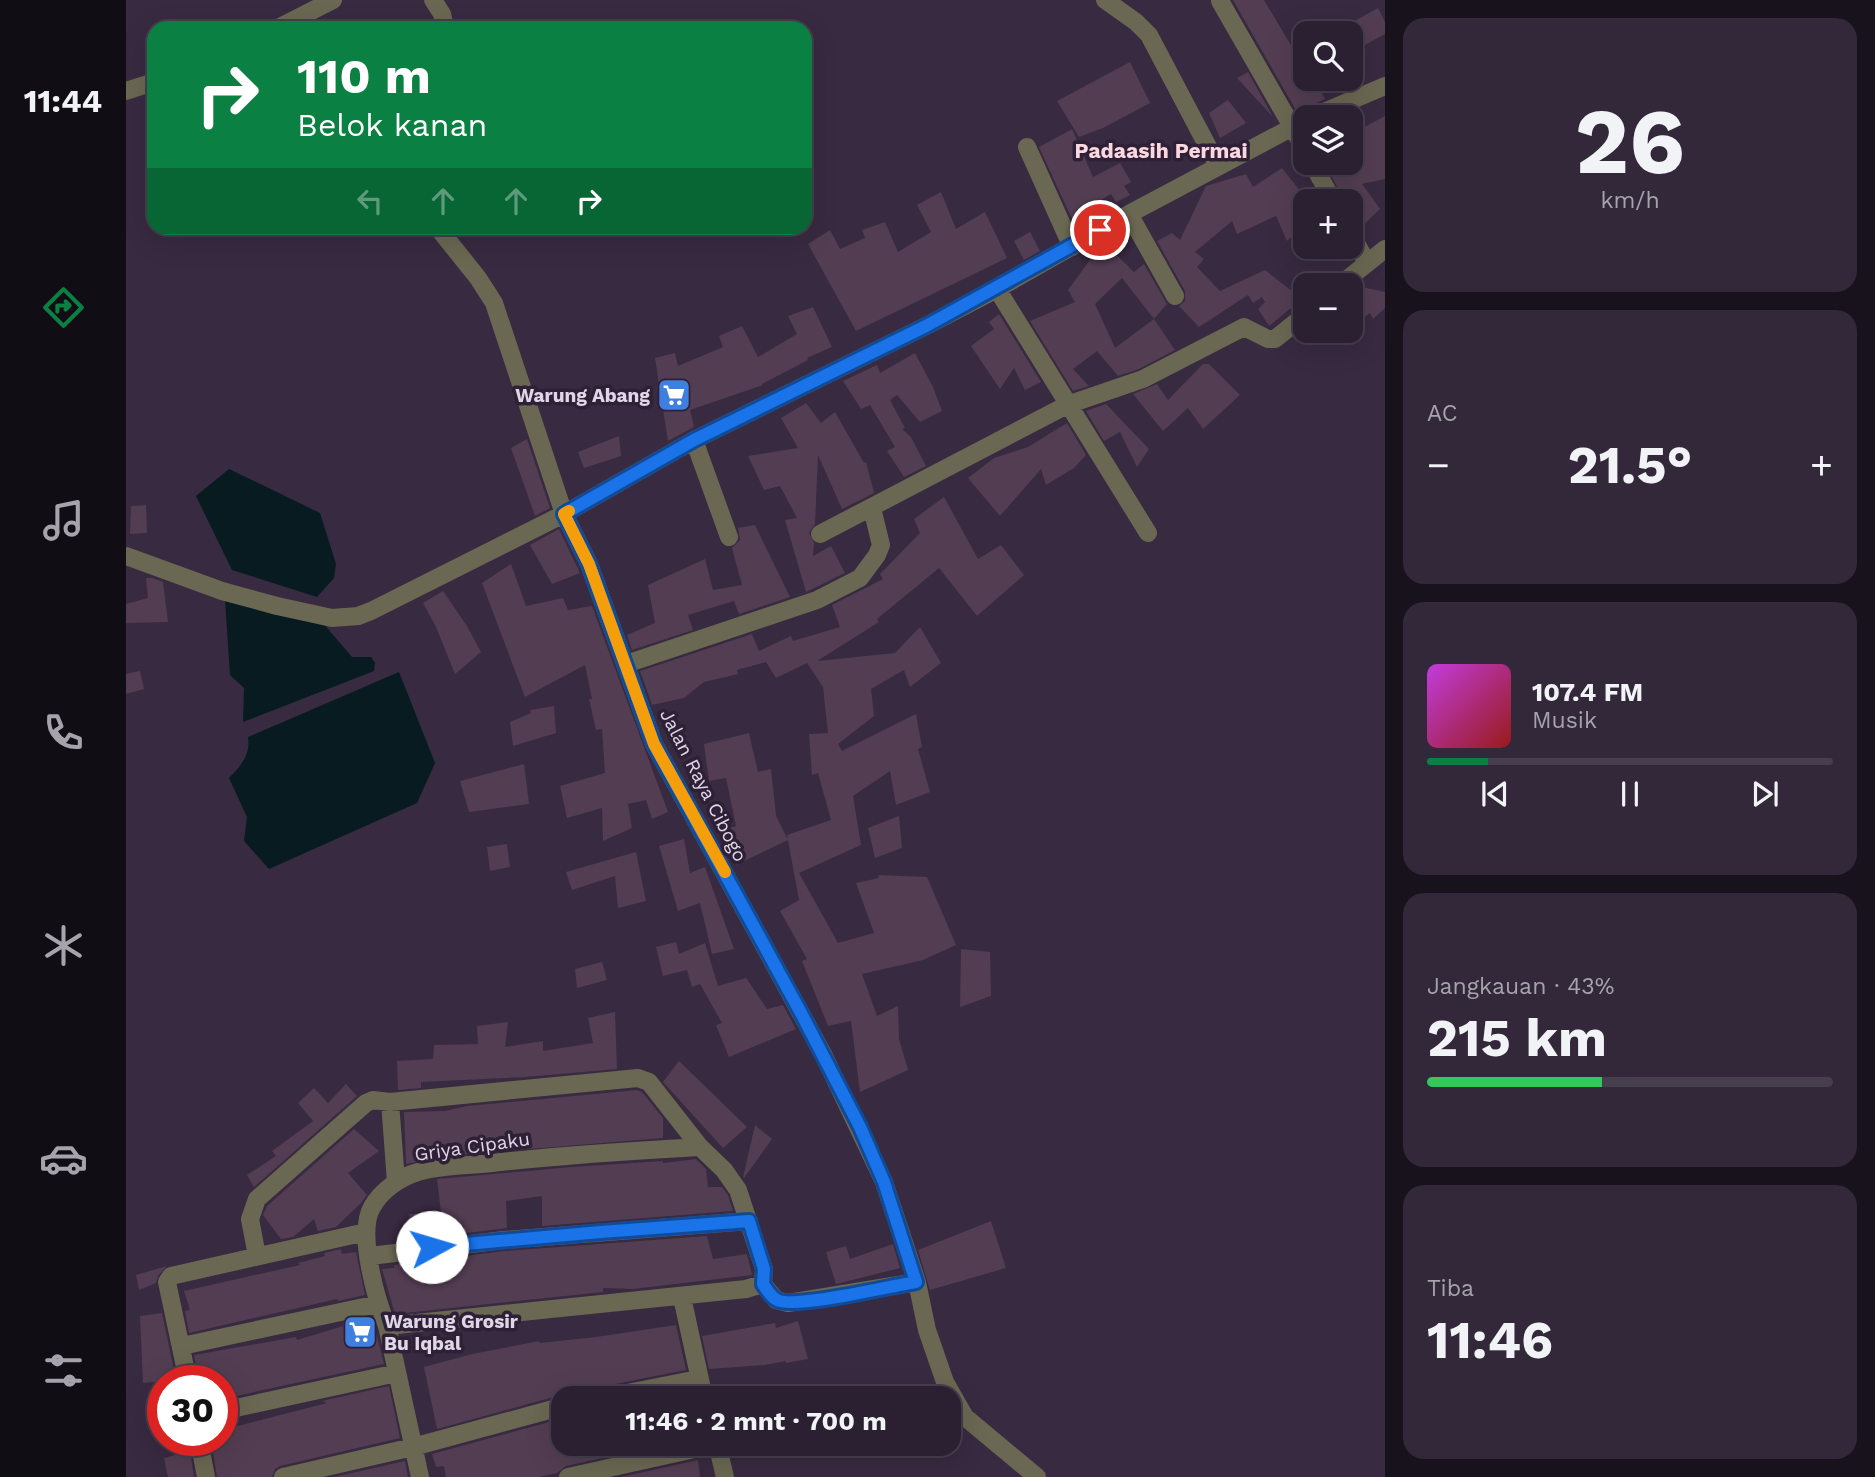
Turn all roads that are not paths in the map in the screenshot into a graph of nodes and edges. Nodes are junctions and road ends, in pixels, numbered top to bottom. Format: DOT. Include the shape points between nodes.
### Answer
graph roads {
  1 [pos="334,0"];
  2 [pos="433,0"];
  3 [pos="1105,0"];
  4 [pos="1220,1"];
  5 [pos="292,21"];
  6 [pos="444,21"];
  7 [pos="147,84"];
  8 [pos="1385,86"];
  9 [pos="126,92"];
  10 [pos="1340,105"];
  11 [pos="1293,114"];
  12 [pos="1293,126"];
  13 [pos="1027,147"];
  14 [pos="1218,166"];
  15 [pos="1129,214"];
  16 [pos="444,235"];
  17 [pos="1072,247"];
  18 [pos="1385,249"];
  19 [pos="1363,256"];
  20 [pos="1367,263"];
  21 [pos="1355,273"];
  22 [pos="997,289"];
  23 [pos="1175,296"];
  24 [pos="1293,325"];
  25 [pos="1067,405"];
  26 [pos="694,440"];
  27 [pos="872,508"];
  28 [pos="564,514"];
  29 [pos="1148,533"];
  30 [pos="820,534"];
  31 [pos="729,537"];
  32 [pos="126,556"];
  33 [pos="626,664"];
  34 [pos="390,1102"];
  35 [pos="700,1147"];
  36 [pos="396,1182"];
  37 [pos="749,1221"];
  38 [pos="366,1232"];
  39 [pos="257,1256"];
  40 [pos="370,1256"];
  41 [pos="916,1282"];
  42 [pos="763,1284"];
  43 [pos="682,1297"];
  44 [pos="378,1304"];
  45 [pos="387,1326"];
  46 [pos="182,1346"];
  47 [pos="185,1365"];
  48 [pos="397,1373"];
  49 [pos="698,1379"];
  50 [pos="663,1386"];
  51 [pos="700,1386"];
  52 [pos="238,1408"];
  53 [pos="551,1410"];
  54 [pos="413,1447"];
  55 [pos="202,1456"];
  56 [pos="663,1456"];
  57 [pos="720,1456"];
  58 [pos="206,1477"];
  59 [pos="283,1477"];
  60 [pos="420,1477"];
  61 [pos="568,1477"];
  62 [pos="725,1477"];
  63 [pos="1037,1477"];
  1 -- 5 [label="street"];
  2 -- 6 [label="street"];
  3 -- 14 [label="street" via="1149,35"];
  4 -- 11 [label="street"];
  7 -- 9 [label="street"];
  8 -- 10 [label="street"];
  12 -- 14 [label="street"];
  13 -- 17 [label="street"];
  14 -- 15 [label="street"];
  15 -- 17 [label="street"];
  15 -- 23 [label="street"];
  16 -- 28 [label="street, Jalan Raya Cibogo" via="494,303"];
  17 -- 22 [label="street"];
  18 -- 20 [label="street"];
  19 -- 20 [label="street"];
  20 -- 21 [label="street"];
  22 -- 25 [label="street"];
  22 -- 26 [label="street"];
  24 -- 25 [label="street" via="1275,340 1244,327 1143,379"];
  25 -- 27 [label="street"];
  25 -- 29 [label="street"];
  26 -- 28 [label="street"];
  26 -- 31 [label="street"];
  27 -- 30 [label="street"];
  27 -- 33 [label="street" via="881,545 860,578 817,600"];
  28 -- 32 [label="street" via="371,611 344,618 222,591"];
  28 -- 33 [label="street, Jalan Raya Cibogo" via="589,564"];
  33 -- 41 [label="street, Jalan Raya Cibogo" via="654,744 860,1127 884,1182"];
  34 -- 35 [label="street" via="638,1078 649,1082"];
  34 -- 36 [label="street"];
  34 -- 39 [label="street" via="373,1100 356,1109 257,1199 250,1219"];
  35 -- 36 [label="street, Griya Cipaku" via="453,1167 417,1172"];
  35 -- 37 [label="street" via="738,1190"];
  36 -- 38 [label="street, Griya Cipaku" via="373,1205"];
  37 -- 40 [label="street" via="504,1240"];
  37 -- 42 [label="street" via="764,1269"];
  38 -- 39 [label="street"];
  38 -- 40 [label="street, Griya Cipaku"];
  39 -- 46 [label="street" via="171,1276 167,1282"];
  40 -- 44 [label="street, Griya Cipaku"];
  41 -- 42 [label="street" via="788,1303 776,1300"];
  41 -- 63 [label="street, Jalan Raya Cibogo" via="927,1330 958,1407 986,1437"];
  42 -- 43 [label="street"];
  43 -- 45 [label="street"];
  43 -- 49 [label="street"];
  44 -- 45 [label="street, Griya Cipaku"];
  44 -- 46 [label="street"];
  45 -- 48 [label="street, Griya Cipaku"];
  46 -- 47 [label="street"];
  48 -- 52 [label="street"];
  48 -- 54 [label="street, Griya Cipaku"];
  49 -- 50 [label="street"];
  49 -- 51 [label="street"];
  53 -- 54 [label="street"];
  54 -- 59 [label="street"];
  54 -- 60 [label="street, Griya Cipaku"];
  55 -- 58 [label="street"];
  56 -- 61 [label="street"];
  57 -- 62 [label="street"];
}
